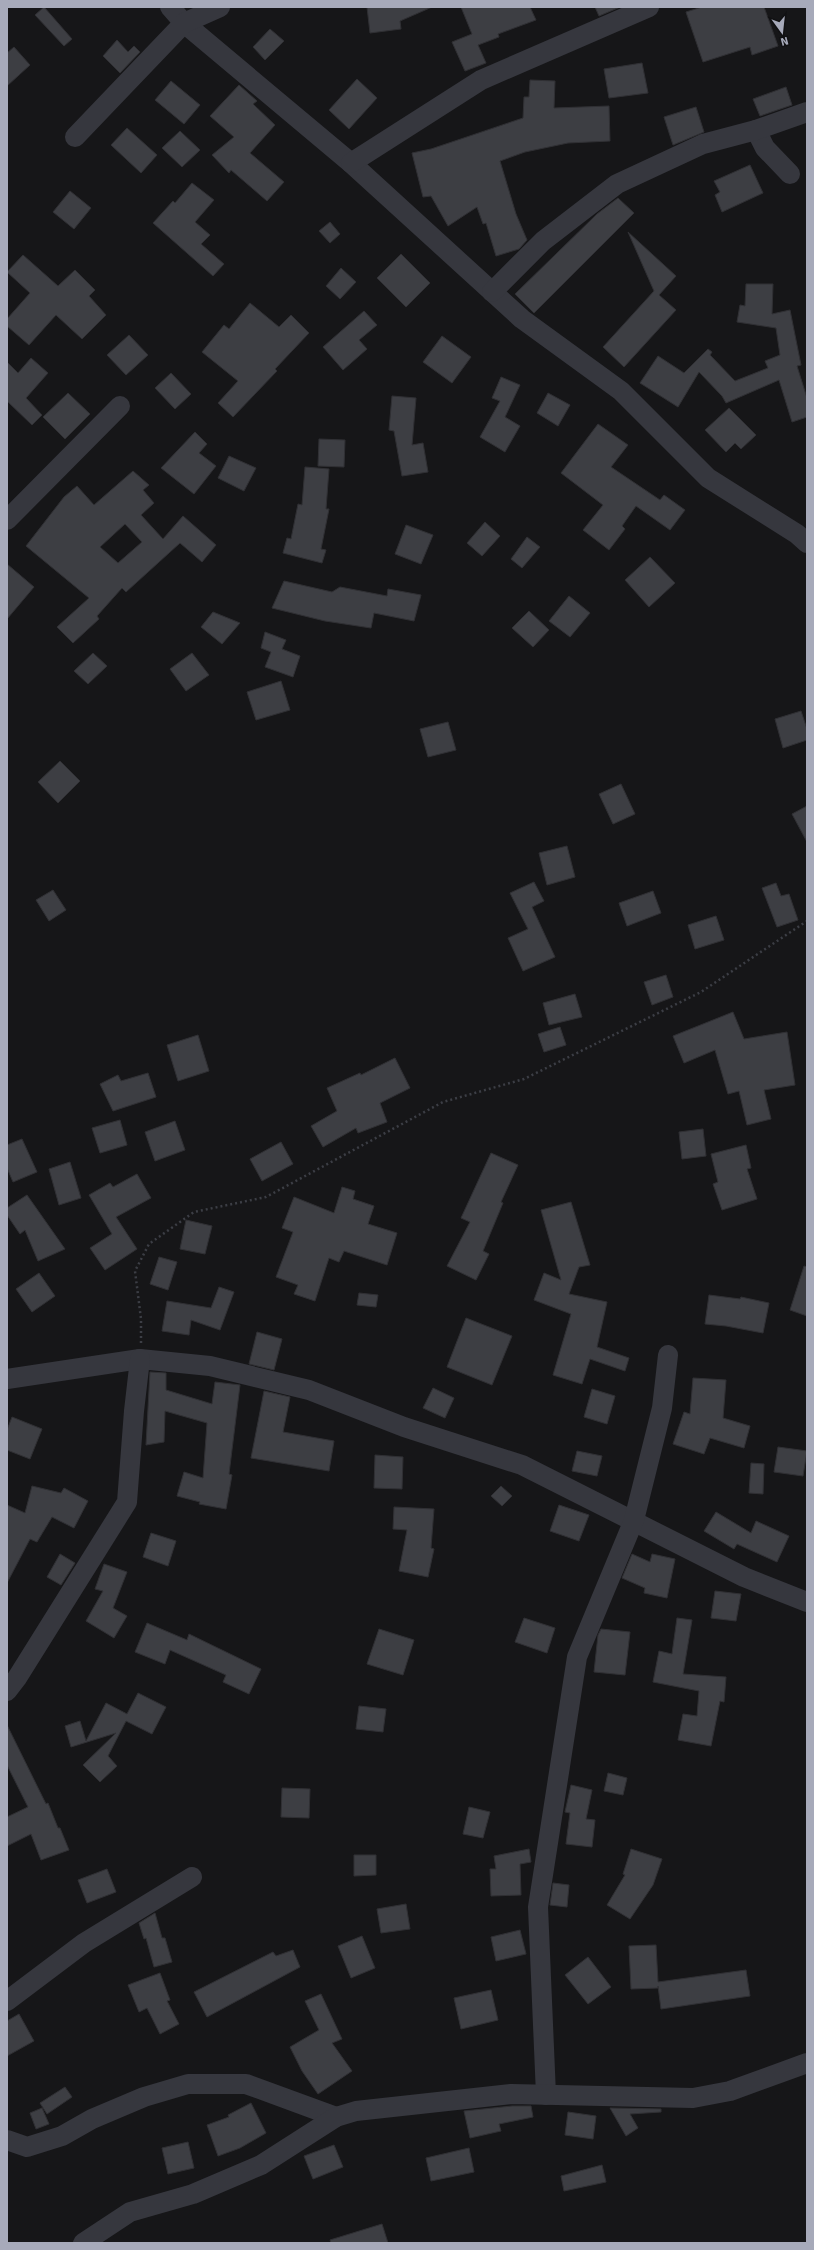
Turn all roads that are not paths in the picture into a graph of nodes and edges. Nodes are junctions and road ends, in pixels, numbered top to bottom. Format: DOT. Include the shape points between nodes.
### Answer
graph roads {
  1 [pos="170,7"];
  2 [pos="220,7"];
  3 [pos="649,7"];
  4 [pos="184,23"];
  5 [pos="807,112"];
  6 [pos="756,130"];
  7 [pos="75,137"];
  8 [pos="351,163"];
  9 [pos="790,174"];
  10 [pos="492,292"];
  11 [pos="120,406"];
  12 [pos="7,520"];
  13 [pos="807,543"];
  14 [pos="668,1354"];
  15 [pos="140,1359"];
  16 [pos="7,1379"];
  17 [pos="634,1520"];
  18 [pos="807,1602"];
  19 [pos="7,1690"];
  20 [pos="192,1877"];
  21 [pos="7,2001"];
  22 [pos="807,2063"];
  23 [pos="546,2095"];
  24 [pos="336,2117"];
  25 [pos="7,2140"];
  26 [pos="83,2243"];
  1 -- 4 [label="street"];
  2 -- 4 [label="street"];
  3 -- 8 [label="street" via="481,80"];
  4 -- 7 [label="street"];
  4 -- 8 [label="street"];
  5 -- 6 [label="street"];
  6 -- 9 [label="street" via="765,148"];
  6 -- 10 [label="street" via="703,144 617,184 543,240"];
  8 -- 10 [label="street"];
  10 -- 13 [label="street" via="522,319 621,391 708,478 779,522"];
  11 -- 12 [label="street"];
  14 -- 17 [label="street" via="662,1408"];
  15 -- 16 [label="street"];
  15 -- 17 [label="street" via="210,1366 309,1390 404,1427 522,1465"];
  15 -- 19 [label="street" via="127,1502 18,1678"];
  17 -- 18 [label="street" via="744,1577"];
  17 -- 23 [label="street" via="576,1657 538,1908"];
  20 -- 21 [label="street" via="84,1943"];
  22 -- 23 [label="street" via="730,2091 694,2098"];
  23 -- 24 [label="street" via="510,2094 418,2103 356,2111"];
  24 -- 25 [label="street" via="246,2084 188,2084 144,2097 92,2119 62,2136 27,2147"];
  24 -- 26 [label="street" via="261,2165 193,2194 130,2212"];
}
